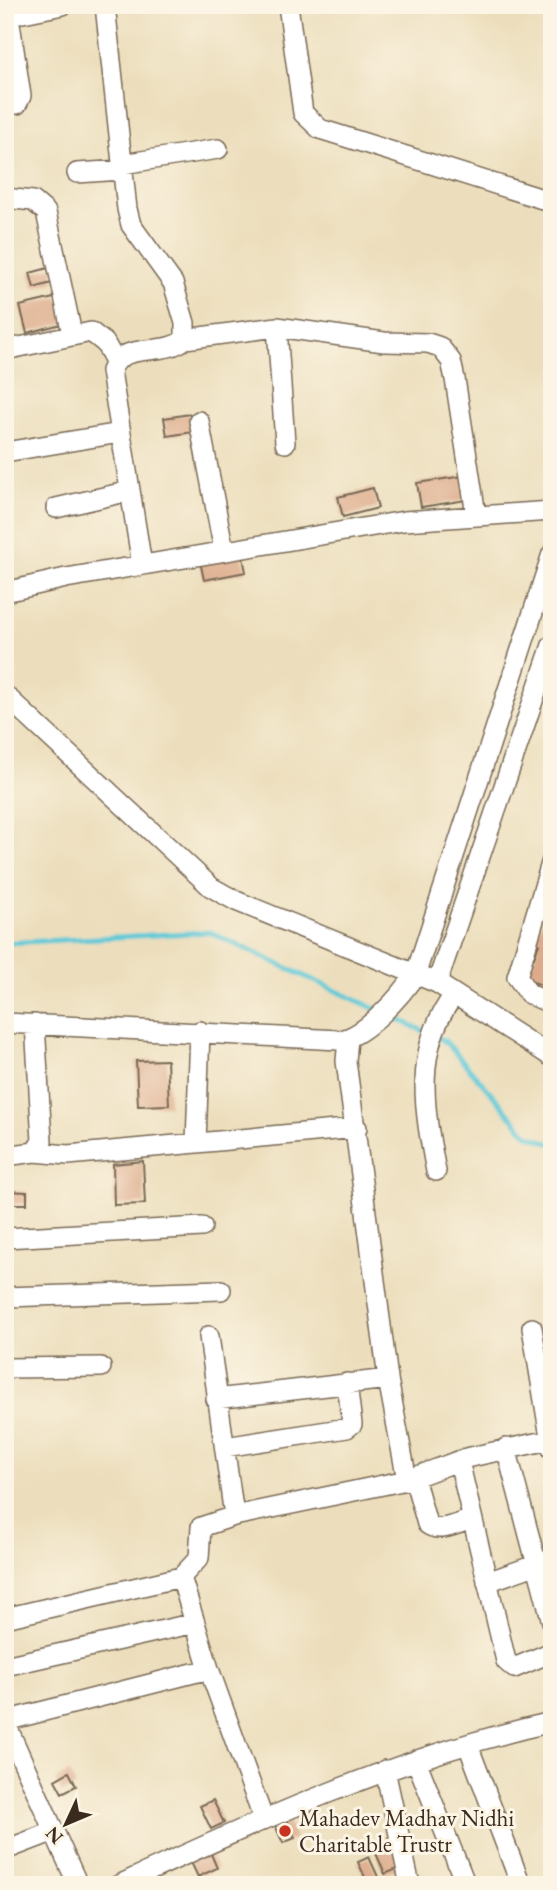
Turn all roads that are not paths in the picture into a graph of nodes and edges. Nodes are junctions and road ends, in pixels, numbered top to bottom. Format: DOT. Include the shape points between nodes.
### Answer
graph roads {
  1 [pos="63,5"];
  2 [pos="104,5"];
  3 [pos="288,5"];
  4 [pos="6,9"];
  5 [pos="5,106"];
  6 [pos="218,149"];
  7 [pos="122,167"];
  8 [pos="77,173"];
  9 [pos="5,198"];
  10 [pos="552,202"];
  11 [pos="277,327"];
  12 [pos="72,334"];
  13 [pos="185,339"];
  14 [pos="5,350"];
  15 [pos="115,360"];
  16 [pos="199,421"];
  17 [pos="120,433"];
  18 [pos="285,443"];
  19 [pos="5,452"];
  20 [pos="130,491"];
  21 [pos="56,508"];
  22 [pos="552,512"];
  23 [pos="475,515"];
  24 [pos="224,551"];
  25 [pos="552,554"];
  26 [pos="142,565"];
  27 [pos="5,592"];
  28 [pos="552,645"];
  29 [pos="5,695"];
  30 [pos="552,860"];
  31 [pos="543,914"];
  32 [pos="416,973"];
  33 [pos="437,983"];
  34 [pos="454,995"];
  35 [pos="552,1004"];
  36 [pos="5,1023"];
  37 [pos="35,1024"];
  38 [pos="200,1031"];
  39 [pos="355,1034"];
  40 [pos="552,1057"];
  41 [pos="357,1128"];
  42 [pos="195,1143"];
  43 [pos="35,1152"];
  44 [pos="5,1156"];
  45 [pos="436,1171"];
  46 [pos="202,1227"];
  47 [pos="5,1238"];
  48 [pos="221,1290"];
  49 [pos="5,1297"];
  50 [pos="532,1328"];
  51 [pos="209,1336"];
  52 [pos="102,1367"];
  53 [pos="5,1368"];
  54 [pos="388,1379"];
  55 [pos="347,1383"];
  56 [pos="216,1399"];
  57 [pos="551,1444"];
  58 [pos="225,1447"];
  59 [pos="506,1448"];
  60 [pos="459,1461"];
  61 [pos="410,1478"];
  62 [pos="234,1516"];
  63 [pos="472,1519"];
  64 [pos="543,1562"];
  65 [pos="181,1577"];
  66 [pos="487,1582"];
  67 [pos="5,1618"];
  68 [pos="552,1622"];
  69 [pos="195,1623"];
  70 [pos="552,1652"];
  71 [pos="5,1666"];
  72 [pos="209,1669"];
  73 [pos="5,1722"];
  74 [pos="552,1722"];
  75 [pos="467,1745"];
  76 [pos="416,1760"];
  77 [pos="385,1770"];
  78 [pos="263,1818"];
  79 [pos="52,1832"];
  80 [pos="5,1850"];
  81 [pos="408,1884"];
  82 [pos="78,1885"];
  83 [pos="119,1885"];
  84 [pos="466,1885"];
  85 [pos="521,1885"];
  1 -- 4 [label="street" via="23,13"];
  2 -- 7 [label="street"];
  3 -- 10 [label="street" via="303,113 320,130"];
  4 -- 5 [label="street" via="21,96 17,104"];
  6 -- 7 [label="street"];
  7 -- 8 [label="street"];
  7 -- 13 [label="street" via="131,225 173,283"];
  9 -- 12 [label="street" via="33,201 46,212"];
  11 -- 13 [label="street"];
  11 -- 18 [label="street"];
  11 -- 23 [label="street" via="440,347 451,360 455,379"];
  12 -- 14 [label="street"];
  12 -- 15 [label="street" via="98,336"];
  13 -- 15 [label="street" via="177,346 124,353"];
  15 -- 17 [label="street" via="111,371"];
  16 -- 24 [label="street"];
  17 -- 19 [label="street"];
  17 -- 20 [label="street"];
  20 -- 21 [label="street"];
  20 -- 26 [label="street"];
  22 -- 23 [label="street"];
  23 -- 24 [label="street" via="404,521"];
  24 -- 26 [label="street"];
  25 -- 32 [label="street"];
  26 -- 27 [label="street"];
  28 -- 33 [label="street"];
  29 -- 32 [label="street" via="211,887"];
  30 -- 31 [label="street"];
  31 -- 35 [label="street" via="517,977 529,994"];
  32 -- 33 [label="street"];
  32 -- 39 [label="street" via="405,991"];
  33 -- 34 [label="street"];
  34 -- 40 [label="street"];
  34 -- 45 [label="street" via="437,1016 426,1048 425,1086"];
  36 -- 37 [label="street"];
  37 -- 38 [label="street"];
  37 -- 43 [label="street" via="42,1141"];
  38 -- 39 [label="street"];
  38 -- 42 [label="street"];
  39 -- 41 [label="street" via="346,1061"];
  41 -- 42 [label="street"];
  41 -- 54 [label="street"];
  42 -- 43 [label="street" via="68,1155"];
  43 -- 44 [label="street"];
  46 -- 47 [label="street"];
  48 -- 49 [label="street"];
  50 -- 57 [label="street"];
  51 -- 56 [label="street"];
  52 -- 53 [label="street"];
  54 -- 55 [label="street"];
  54 -- 61 [label="street"];
  55 -- 56 [label="street"];
  55 -- 58 [label="street" via="352,1424 347,1428"];
  56 -- 58 [label="street"];
  57 -- 59 [label="street"];
  58 -- 62 [label="street"];
  59 -- 60 [label="street"];
  59 -- 64 [label="street"];
  60 -- 61 [label="street"];
  60 -- 63 [label="street"];
  61 -- 62 [label="street"];
  61 -- 63 [label="street" via="432,1528"];
  62 -- 65 [label="street" via="201,1527 199,1558"];
  63 -- 66 [label="street"];
  64 -- 66 [label="street"];
  64 -- 68 [label="street"];
  65 -- 67 [label="street"];
  65 -- 69 [label="street"];
  66 -- 70 [label="street" via="509,1666"];
  69 -- 71 [label="street"];
  69 -- 72 [label="street"];
  72 -- 73 [label="street"];
  72 -- 78 [label="street"];
  73 -- 79 [label="street"];
  74 -- 75 [label="street"];
  75 -- 76 [label="street"];
  75 -- 85 [label="street"];
  76 -- 77 [label="street"];
  76 -- 84 [label="street"];
  77 -- 78 [label="street"];
  77 -- 81 [label="street"];
  78 -- 83 [label="street"];
  79 -- 80 [label="street"];
  79 -- 82 [label="street"];
}
